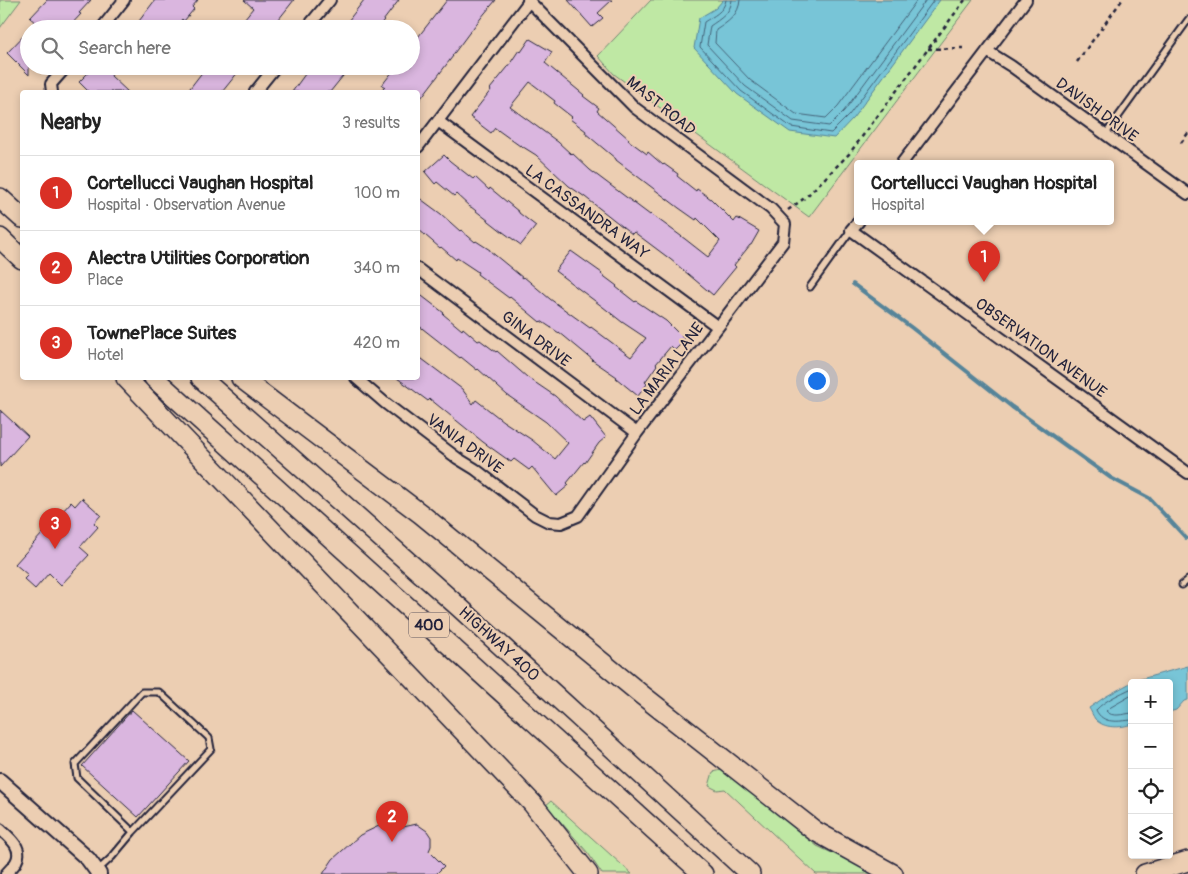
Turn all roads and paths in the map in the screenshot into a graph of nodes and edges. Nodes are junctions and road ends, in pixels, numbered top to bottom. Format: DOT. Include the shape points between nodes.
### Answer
graph roads {
  1 [pos="124,0"];
  2 [pos="330,0"];
  3 [pos="529,0"];
  4 [pos="965,0"];
  5 [pos="1026,0"];
  6 [pos="1122,0"];
  7 [pos="109,20"];
  8 [pos="313,20"];
  9 [pos="1188,20"];
  10 [pos="963,48"];
  11 [pos="928,49"];
  12 [pos="988,51"];
  13 [pos="1077,62"];
  14 [pos="60,75"];
  15 [pos="269,75"];
  16 [pos="52,90"];
  17 [pos="257,90"];
  18 [pos="438,120"];
  19 [pos="1188,133"];
  20 [pos="1105,135"];
  21 [pos="1181,143"];
  22 [pos="420,144"];
  23 [pos="904,160"];
  24 [pos="1188,194"];
  25 [pos="2,200"];
  26 [pos="20,208"];
  27 [pos="20,216"];
  28 [pos="782,221"];
  29 [pos="855,225"];
  30 [pos="851,230"];
  31 [pos="0,238"];
  32 [pos="20,257"];
  33 [pos="420,271"];
  34 [pos="810,287"];
  35 [pos="718,327"];
  36 [pos="128,380"];
  37 [pos="156,380"];
  38 [pos="203,380"];
  39 [pos="244,380"];
  40 [pos="358,380"];
  41 [pos="637,434"];
  42 [pos="1188,473"];
  43 [pos="561,523"];
  44 [pos="1188,580"];
  45 [pos="1182,585"];
  46 [pos="0,781"];
  47 [pos="0,829"];
  48 [pos="134,832"];
  49 [pos="1188,862"];
  50 [pos="98,873"];
  51 [pos="6,874"];
  52 [pos="588,874"];
  53 [pos="702,874"];
  54 [pos="750,874"];
  55 [pos="893,874"];
  56 [pos="1145,874"];
  1 -- 7 [label="street"];
  2 -- 8 [label="street"];
  3 -- 18 [label="street"];
  3 -- 28 [label="street, MAST ROAD" via="635,108 764,203"];
  4 -- 11 [label="path"];
  5 -- 12 [label="street"];
  6 -- 13 [label="path"];
  9 -- 20 [label="lane"];
  10 -- 11 [label="path"];
  11 -- 28 [label="path" via="849,154"];
  12 -- 20 [label="street, DAVISH DRIVE"];
  12 -- 23 [label="street"];
  14 -- 16 [label="street" via="52,84"];
  15 -- 17 [label="street"];
  18 -- 22 [label="street"];
  18 -- 35 [label="street, LA CASSANDRA WAY"];
  19 -- 21 [label="path"];
  20 -- 24 [label="street, DAVISH DRIVE"];
  25 -- 26 [label="highway"];
  25 -- 27 [label="highway"];
  28 -- 35 [label="street, LA MARIA LANE" via="784,242"];
  29 -- 30 [label="street"];
  30 -- 34 [label="lane"];
  30 -- 42 [label="street, OBSERVATION AVENUE"];
  31 -- 32 [label="highway"];
  33 -- 41 [label="street, GINA DRIVE"];
  35 -- 41 [label="street, LA MARIA LANE"];
  36 -- 52 [label="highway" via="532,803"];
  37 -- 53 [label="highway, HIGHWAY 400 / 400"];
  38 -- 54 [label="highway, HIGHWAY 400 / 400" via="460,608"];
  39 -- 55 [label="highway" via="421,514 815,832"];
  40 -- 43 [label="street, VANIA DRIVE" via="456,458 535,515 549,522"];
  41 -- 43 [label="street, LA MARIA LANE" via="578,516"];
  44 -- 45 [label="lane"];
  46 -- 50 [label="street" via="88,859"];
  47 -- 51 [label="street" via="17,846 16,862"];
  48 -- 48 [label="lane" via="211,749 209,738 159,692 142,692 75,764 77,778"];
  48 -- 50 [label="lane"];
  49 -- 56 [label="highway"];
}
